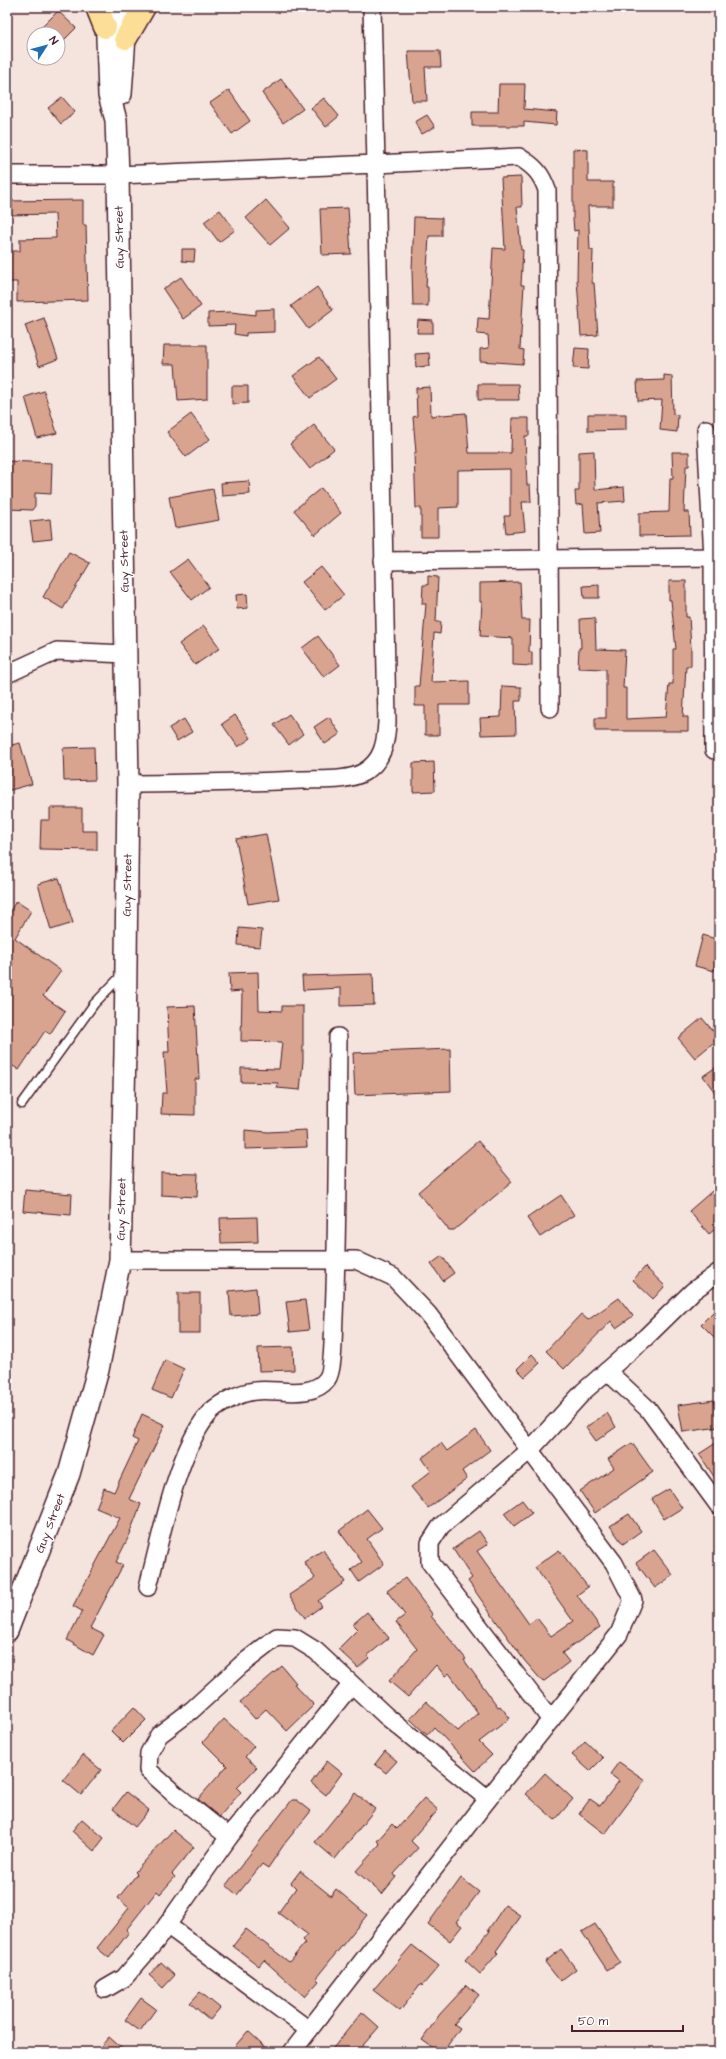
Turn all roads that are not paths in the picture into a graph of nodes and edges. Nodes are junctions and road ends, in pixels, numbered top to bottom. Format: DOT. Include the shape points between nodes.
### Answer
graph roads {
  1 [pos="97,7"];
  2 [pos="127,7"];
  3 [pos="144,7"];
  4 [pos="372,7"];
  5 [pos="106,17"];
  6 [pos="126,38"];
  7 [pos="116,120"];
  8 [pos="376,164"];
  9 [pos="7,175"];
  10 [pos="118,175"];
  11 [pos="706,429"];
  12 [pos="716,557"];
  13 [pos="548,560"];
  14 [pos="383,561"];
  15 [pos="126,654"];
  16 [pos="7,674"];
  17 [pos="550,708"];
  18 [pos="714,750"];
  19 [pos="128,784"];
  20 [pos="126,972"];
  21 [pos="338,1037"];
  22 [pos="22,1104"];
  23 [pos="120,1260"];
  24 [pos="336,1260"];
  25 [pos="719,1272"];
  26 [pos="607,1371"];
  27 [pos="530,1450"];
  28 [pos="719,1506"];
  29 [pos="148,1587"];
  30 [pos="7,1631"];
  31 [pos="352,1685"];
  32 [pos="551,1720"];
  33 [pos="488,1799"];
  34 [pos="229,1837"];
  35 [pos="167,1925"];
  36 [pos="105,1989"];
  37 [pos="309,2030"];
  38 [pos="292,2052"];
  1 -- 5 [label="highway"];
  2 -- 6 [label="street"];
  3 -- 6 [label="highway"];
  4 -- 8 [label="street"];
  5 -- 7 [label="street" via="109,95"];
  6 -- 7 [label="street" via="121,99"];
  7 -- 10 [label="street, Guy Street"];
  8 -- 10 [label="street"];
  8 -- 13 [label="street" via="518,157 532,164 542,176 547,190"];
  8 -- 14 [label="street"];
  9 -- 10 [label="street"];
  10 -- 15 [label="street, Guy Street"];
  11 -- 12 [label="street"];
  12 -- 13 [label="street"];
  12 -- 18 [label="street"];
  13 -- 14 [label="street"];
  13 -- 17 [label="street"];
  14 -- 19 [label="street" via="387,722 385,745 379,758 364,772 328,779"];
  15 -- 16 [label="street" via="57,651"];
  15 -- 19 [label="street, Guy Street"];
  19 -- 20 [label="street, Guy Street"];
  20 -- 22 [label="lane" via="94,1004"];
  20 -- 23 [label="street, Guy Street"];
  21 -- 24 [label="street"];
  23 -- 24 [label="street"];
  23 -- 30 [label="street, Guy Street" via="98,1370 69,1474"];
  24 -- 27 [label="street" via="356,1260 394,1277 428,1314"];
  24 -- 29 [label="street" via="332,1361 328,1379 317,1388 254,1391 232,1398 208,1415 190,1442"];
  25 -- 26 [label="street" via="693,1290"];
  26 -- 27 [label="street" via="584,1391"];
  26 -- 28 [label="street" via="648,1409"];
  27 -- 32 [label="street" via="614,1563 633,1600 619,1634"];
  27 -- 32 [label="street" via="442,1526 430,1543 430,1562"];
  31 -- 33 [label="street"];
  31 -- 34 [label="street"];
  31 -- 34 [label="street" via="316,1650 294,1638 277,1638 159,1735 149,1753 148,1770"];
  32 -- 33 [label="street"];
  33 -- 37 [label="street"];
  34 -- 35 [label="street"];
  35 -- 36 [label="street" via="124,1978"];
  35 -- 37 [label="street"];
  37 -- 38 [label="street"];
}
